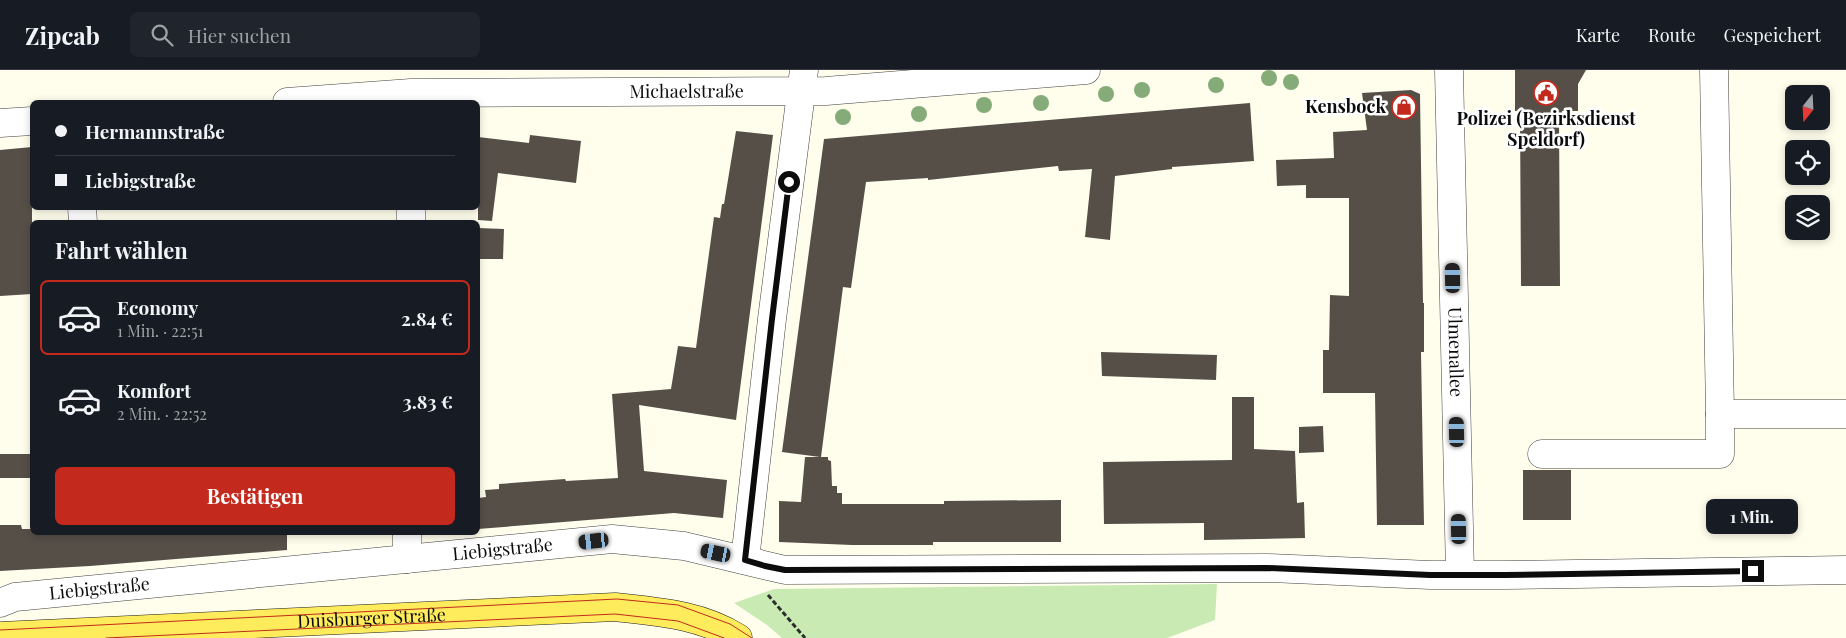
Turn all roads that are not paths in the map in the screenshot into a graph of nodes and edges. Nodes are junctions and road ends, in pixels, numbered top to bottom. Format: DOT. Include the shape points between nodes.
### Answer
graph roads {
  1 [pos="1086,70"];
  2 [pos="1449,70"];
  3 [pos="1714,70"];
  4 [pos="803,81"];
  5 [pos="410,88"];
  6 [pos="305,100"];
  7 [pos="30,121"];
  8 [pos="0,123"];
  9 [pos="1720,414"];
  10 [pos="1846,414"];
  11 [pos="1542,454"];
  12 [pos="406,535"];
  13 [pos="406,559"];
  14 [pos="745,560"];
  15 [pos="1846,570"];
  16 [pos="1460,574"];
  17 [pos="0,603"];
  18 [pos="0,636"];
  19 [pos="738,638"];
  1 -- 4 [label="street, Michaelstraße"];
  2 -- 16 [label="street, Ulmenallee"];
  3 -- 9 [label="street"];
  4 -- 5 [label="street, Michaelstraße"];
  4 -- 14 [label="street"];
  5 -- 6 [label="street, Michaelstraße"];
  7 -- 8 [label="street"];
  9 -- 10 [label="street"];
  9 -- 11 [label="street" via="1720,454"];
  12 -- 13 [label="street"];
  13 -- 14 [label="street, Liebigstraße" via="612,539 684,546"];
  13 -- 17 [label="street, Liebigstraße" via="15,597"];
  14 -- 16 [label="street, Liebigstraße" via="785,570 1268,568"];
  15 -- 16 [label="street, Liebigstraße"];
  18 -- 19 [label="main road, Duisburger Straße" via="615,607 676,614 725,630"];
}
